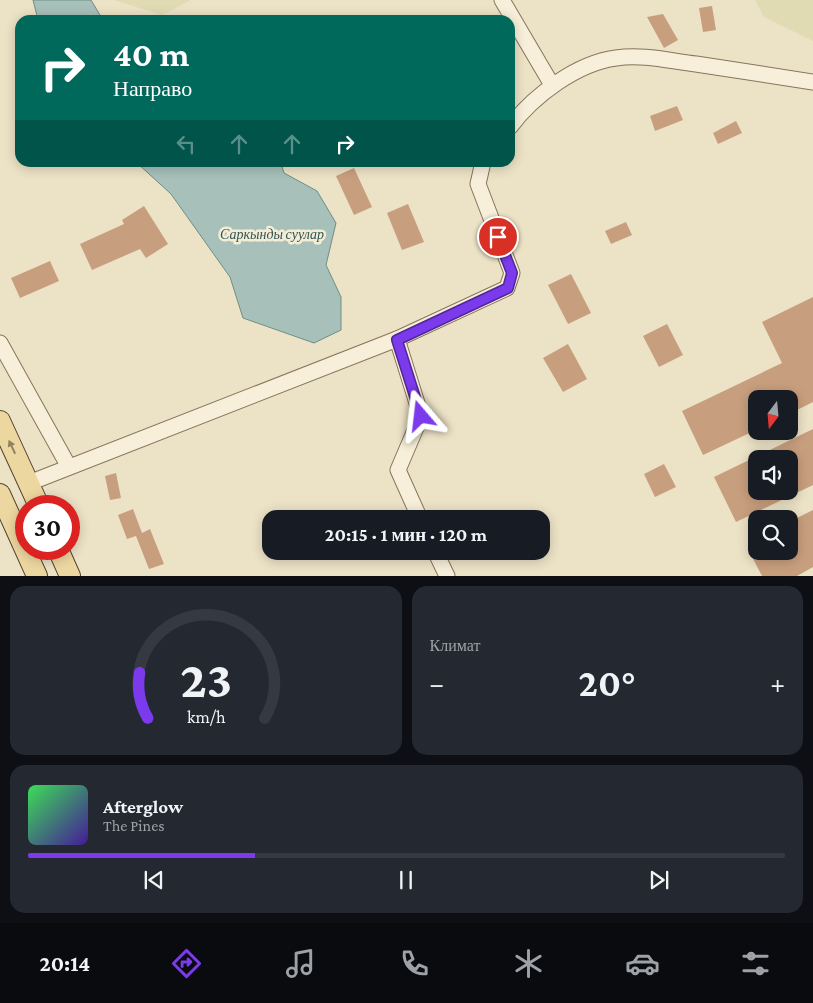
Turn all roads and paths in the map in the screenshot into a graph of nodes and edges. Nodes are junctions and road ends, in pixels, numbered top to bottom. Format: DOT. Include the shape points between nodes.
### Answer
graph roads {
  1 [pos="502,0"];
  2 [pos="511,15"];
  3 [pos="515,22"];
  4 [pos="813,82"];
  5 [pos="552,85"];
  6 [pos="515,120"];
  7 [pos="483,167"];
  8 [pos="397,340"];
  9 [pos="0,343"];
  10 [pos="0,421"];
  11 [pos="70,467"];
  12 [pos="28,483"];
  13 [pos="0,494"];
  14 [pos="34,495"];
  15 [pos="416,510"];
  16 [pos="15,520"];
  17 [pos="34,560"];
  18 [pos="63,560"];
  19 [pos="440,560"];
  20 [pos="37,576"];
  21 [pos="70,576"];
  22 [pos="447,576"];
  1 -- 2 [label="street"];
  3 -- 5 [label="street"];
  4 -- 5 [label="street" via="645,57 615,58 586,66"];
  5 -- 6 [label="street"];
  7 -- 8 [label="street" via="478,184 512,273 508,288"];
  8 -- 11 [label="street"];
  8 -- 15 [label="street" via="421,416 398,470"];
  9 -- 11 [label="street"];
  12 -- 10 [label="main road, one-way"];
  11 -- 12 [label="street"];
  12 -- 14 [label="main road"];
  13 -- 16 [label="main road"];
  17 -- 20 [label="main road"];
  18 -- 21 [label="main road"];
  19 -- 22 [label="street"];
}
